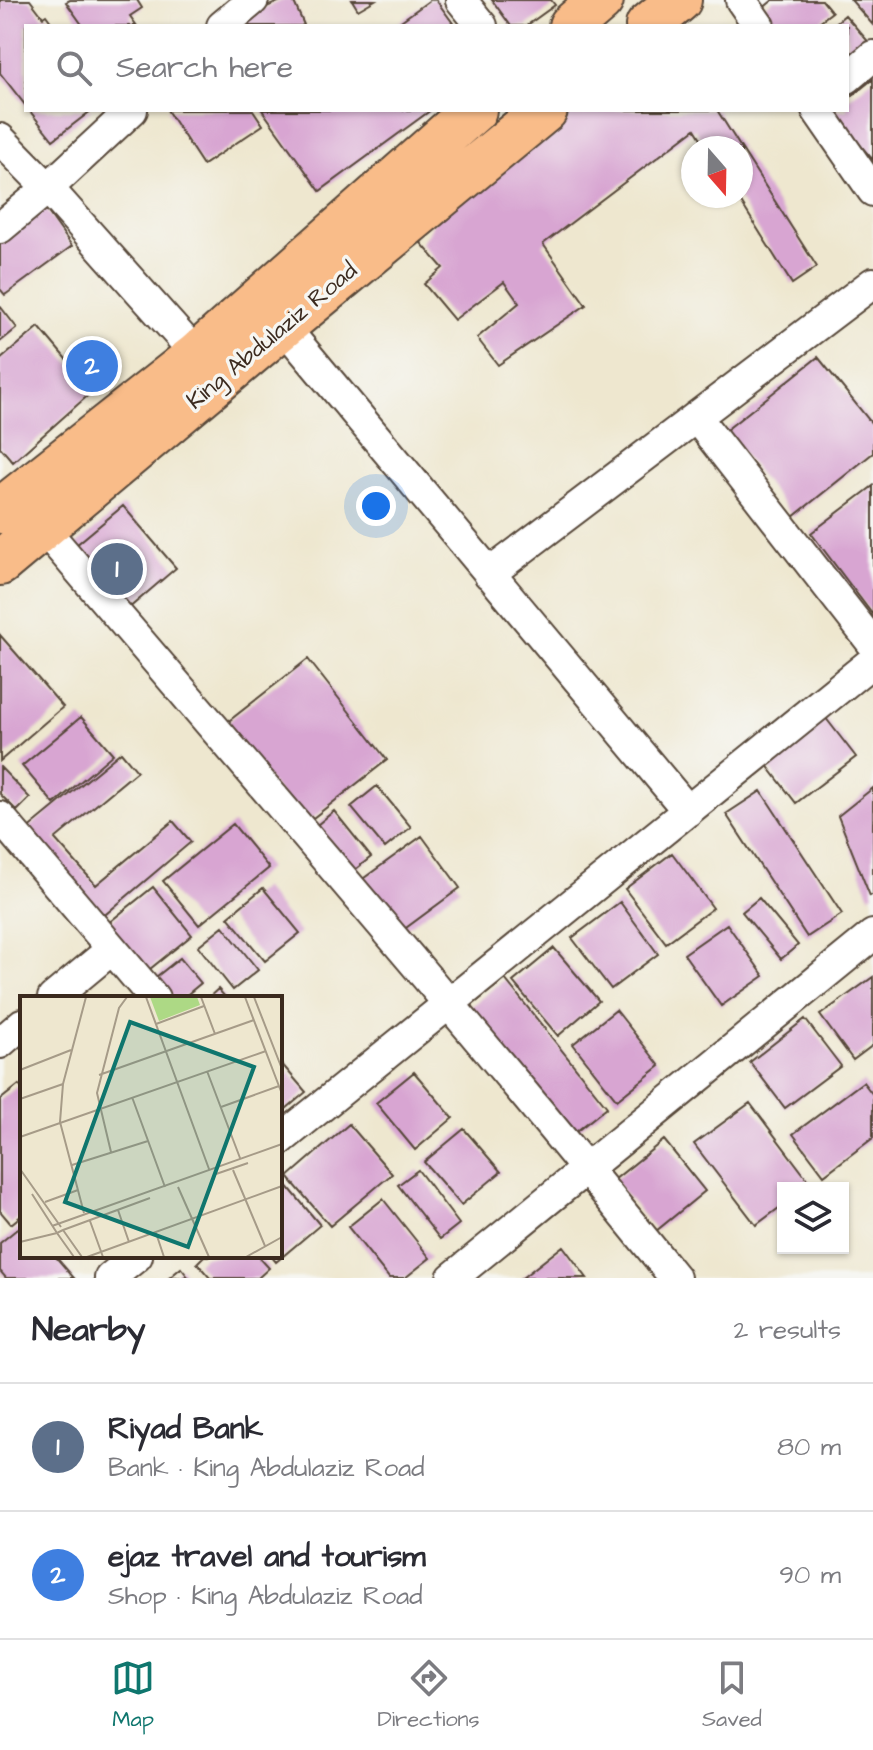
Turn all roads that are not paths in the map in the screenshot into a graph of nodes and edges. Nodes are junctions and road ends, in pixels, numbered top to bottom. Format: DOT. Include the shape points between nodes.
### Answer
graph roads {
  1 [pos="461,0"];
  2 [pos="601,0"];
  3 [pos="679,0"];
  4 [pos="741,0"];
  5 [pos="480,24"];
  6 [pos="573,24"];
  7 [pos="650,24"];
  8 [pos="758,24"];
  9 [pos="873,56"];
  10 [pos="849,76"];
  11 [pos="130,112"];
  12 [pos="472,112"];
  13 [pos="543,112"];
  14 [pos="818,112"];
  15 [pos="0,139"];
  16 [pos="48,188"];
  17 [pos="873,191"];
  18 [pos="0,228"];
  19 [pos="873,283"];
  20 [pos="283,326"];
  21 [pos="197,355"];
  22 [pos="696,417"];
  23 [pos="0,511"];
  24 [pos="43,528"];
  25 [pos="0,563"];
  26 [pos="489,574"];
  27 [pos="873,644"];
  28 [pos="873,661"];
  29 [pos="688,811"];
  30 [pos="0,817"];
  31 [pos="873,935"];
  32 [pos="112,949"];
  33 [pos="55,996"];
  34 [pos="152,996"];
  35 [pos="449,1004"];
  36 [pos="20,1026"];
  37 [pos="0,1043"];
  38 [pos="282,1138"];
  39 [pos="586,1168"];
  40 [pos="135,1258"];
  41 [pos="110,1278"];
  42 [pos="452,1278"];
  43 [pos="675,1278"];
  1 -- 5 [label="street"];
  2 -- 6 [label="highway"];
  3 -- 7 [label="highway"];
  4 -- 8 [label="street"];
  9 -- 10 [label="street"];
  11 -- 16 [label="street"];
  12 -- 21 [label="highway, King Abdulaziz Road"];
  13 -- 20 [label="highway, King Abdulaziz Road"];
  14 -- 17 [label="street"];
  15 -- 16 [label="street"];
  16 -- 18 [label="street"];
  16 -- 21 [label="street"];
  19 -- 22 [label="street"];
  20 -- 24 [label="highway, King Abdulaziz Road"];
  20 -- 26 [label="street"];
  21 -- 23 [label="highway, King Abdulaziz Road"];
  22 -- 26 [label="street"];
  22 -- 27 [label="street"];
  24 -- 25 [label="highway, King Abdulaziz Road"];
  24 -- 35 [label="street"];
  26 -- 29 [label="street"];
  28 -- 29 [label="street"];
  29 -- 35 [label="street"];
  30 -- 32 [label="street"];
  31 -- 39 [label="street"];
  32 -- 33 [label="street"];
  32 -- 34 [label="street"];
  35 -- 38 [label="street"];
  35 -- 39 [label="street"];
  36 -- 37 [label="street"];
  39 -- 42 [label="street"];
  39 -- 43 [label="street"];
  40 -- 41 [label="street"];
}
